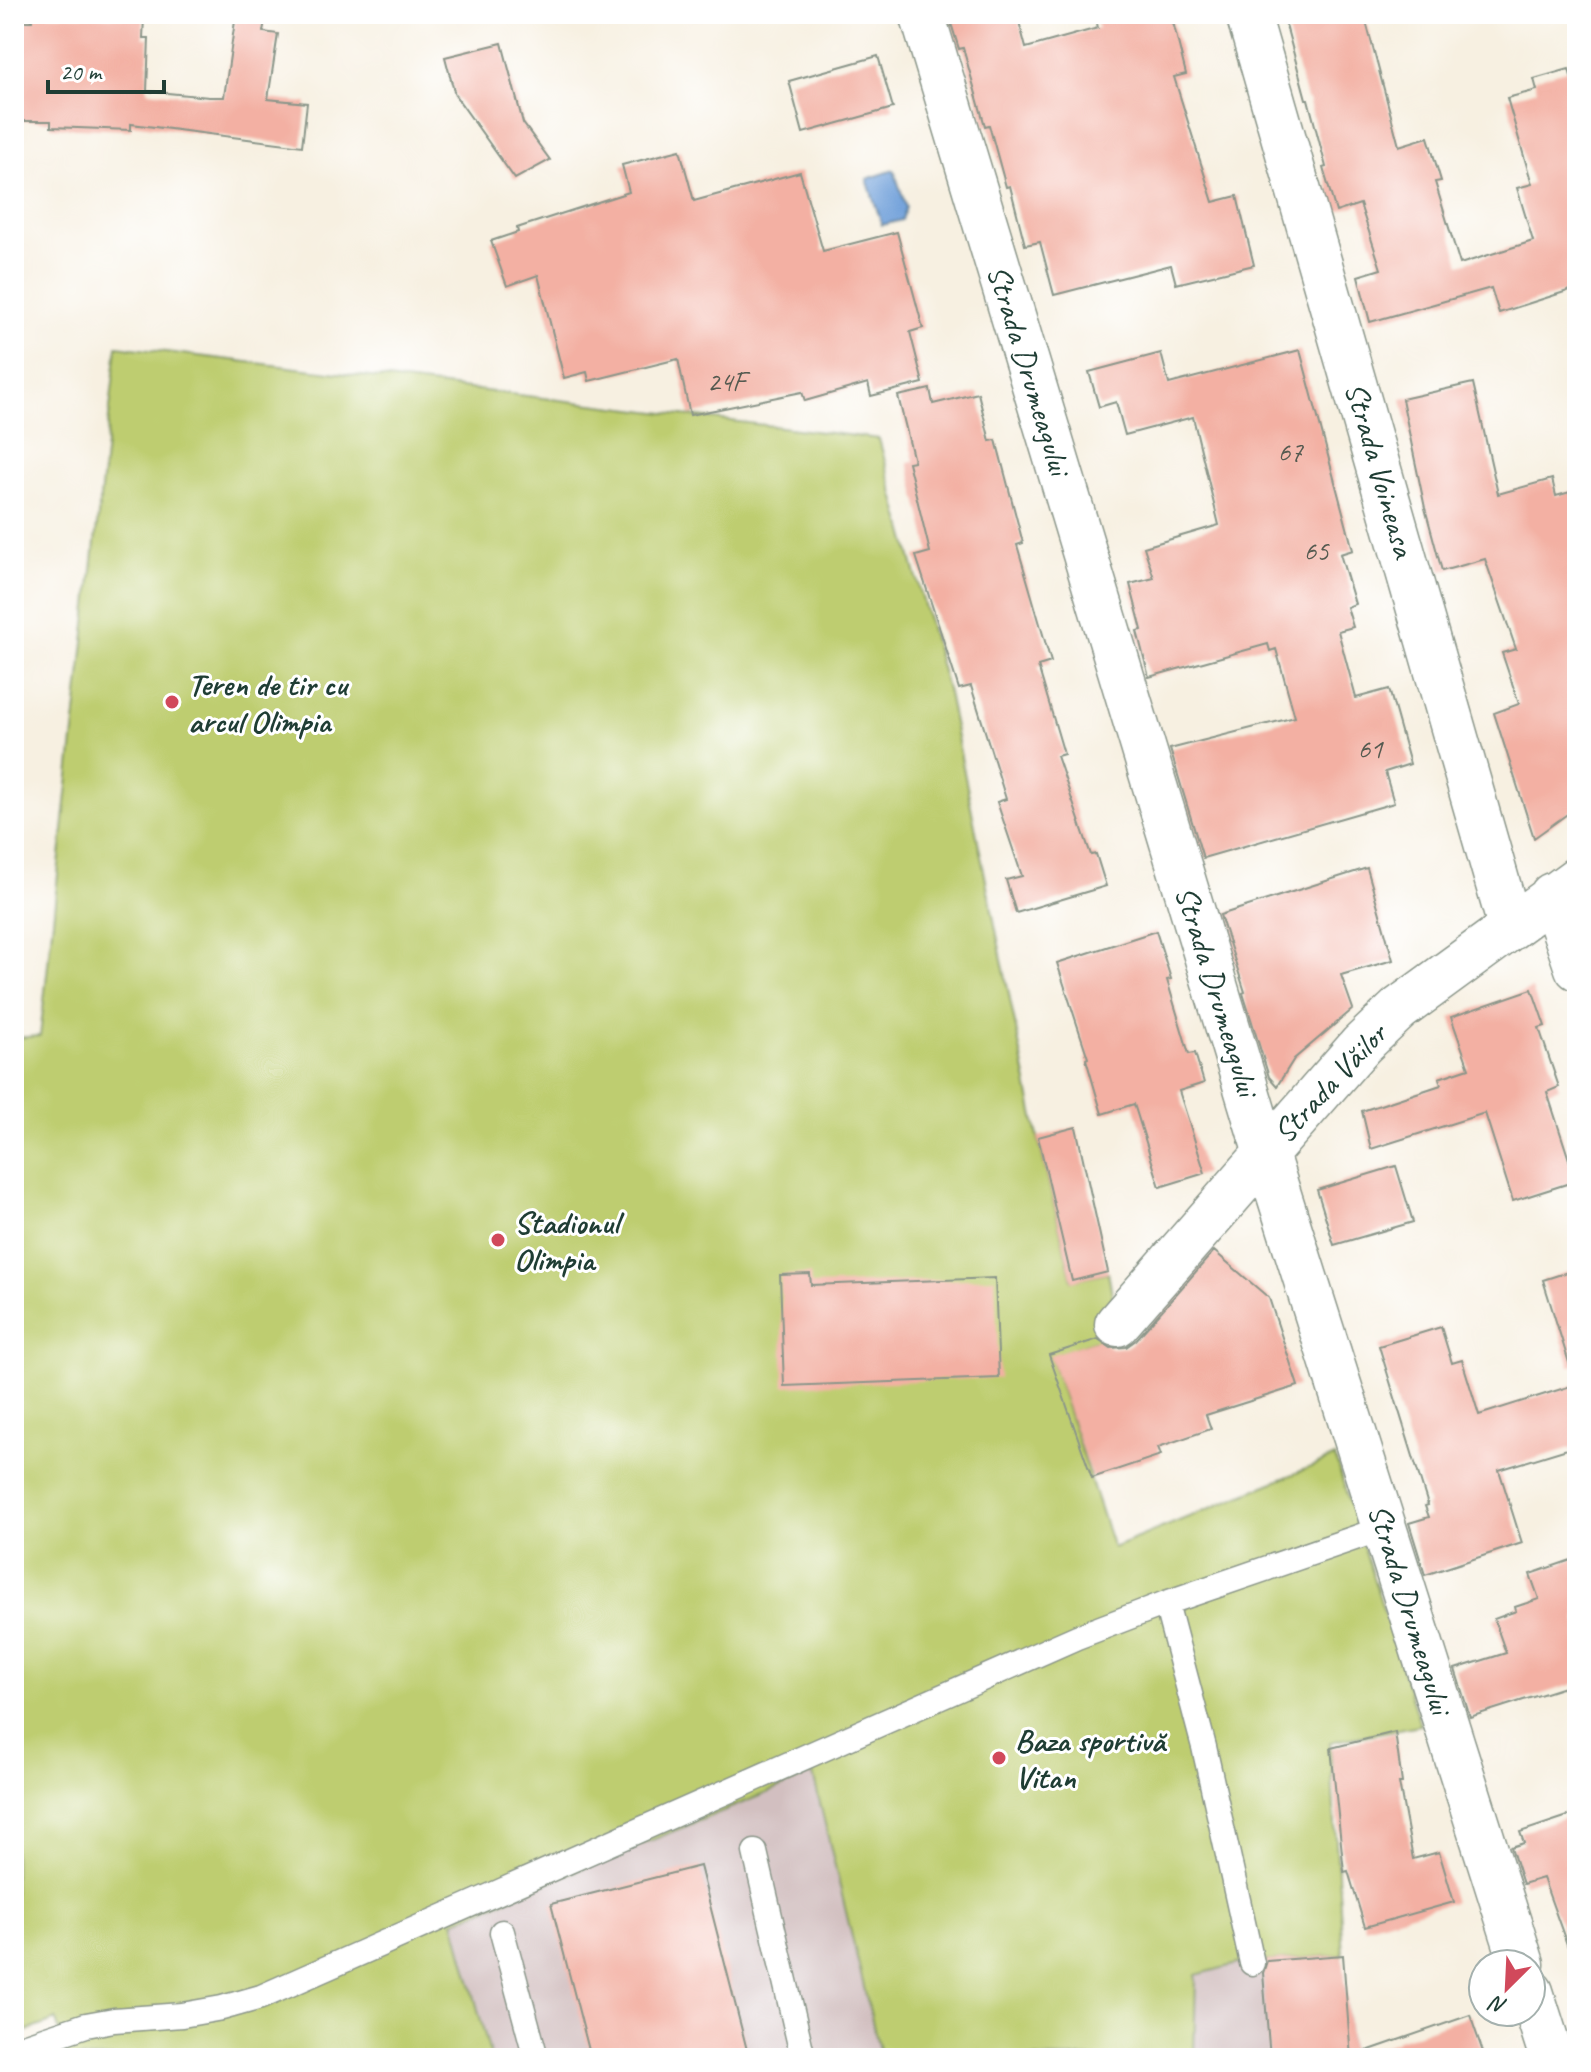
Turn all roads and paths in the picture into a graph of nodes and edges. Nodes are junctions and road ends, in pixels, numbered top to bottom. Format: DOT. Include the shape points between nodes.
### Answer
graph roads {
  1 [pos="922,14"];
  2 [pos="1248,14"];
  3 [pos="1565,887"];
  4 [pos="1510,926"];
  5 [pos="1577,968"];
  6 [pos="1266,1154"];
  7 [pos="1117,1324"];
  8 [pos="1384,1528"];
  9 [pos="1166,1603"];
  10 [pos="755,1852"];
  11 [pos="502,1932"];
  12 [pos="1517,1948"];
  13 [pos="1252,1963"];
  14 [pos="1542,2028"];
  15 [pos="14,2049"];
  16 [pos="536,2058"];
  17 [pos="803,2058"];
  18 [pos="1552,2058"];
  1 -- 6 [label="street, Strada Drumeagului"];
  2 -- 4 [label="street, Strada Voineasa"];
  3 -- 4 [label="street, Strada Văilor"];
  3 -- 5 [label="street"];
  4 -- 6 [label="street, Strada Văilor" via="1399,1009 1343,1064"];
  6 -- 7 [label="street, Strada Văilor"];
  6 -- 8 [label="street, Strada Drumeagului"];
  8 -- 9 [label="lane"];
  8 -- 12 [label="street, Strada Drumeagului"];
  9 -- 13 [label="lane"];
  9 -- 15 [label="lane" via="1077,1637 261,1997 182,2015 86,2025"];
  10 -- 17 [label="lane"];
  11 -- 16 [label="lane"];
  14 -- 18 [label="street"];
}
